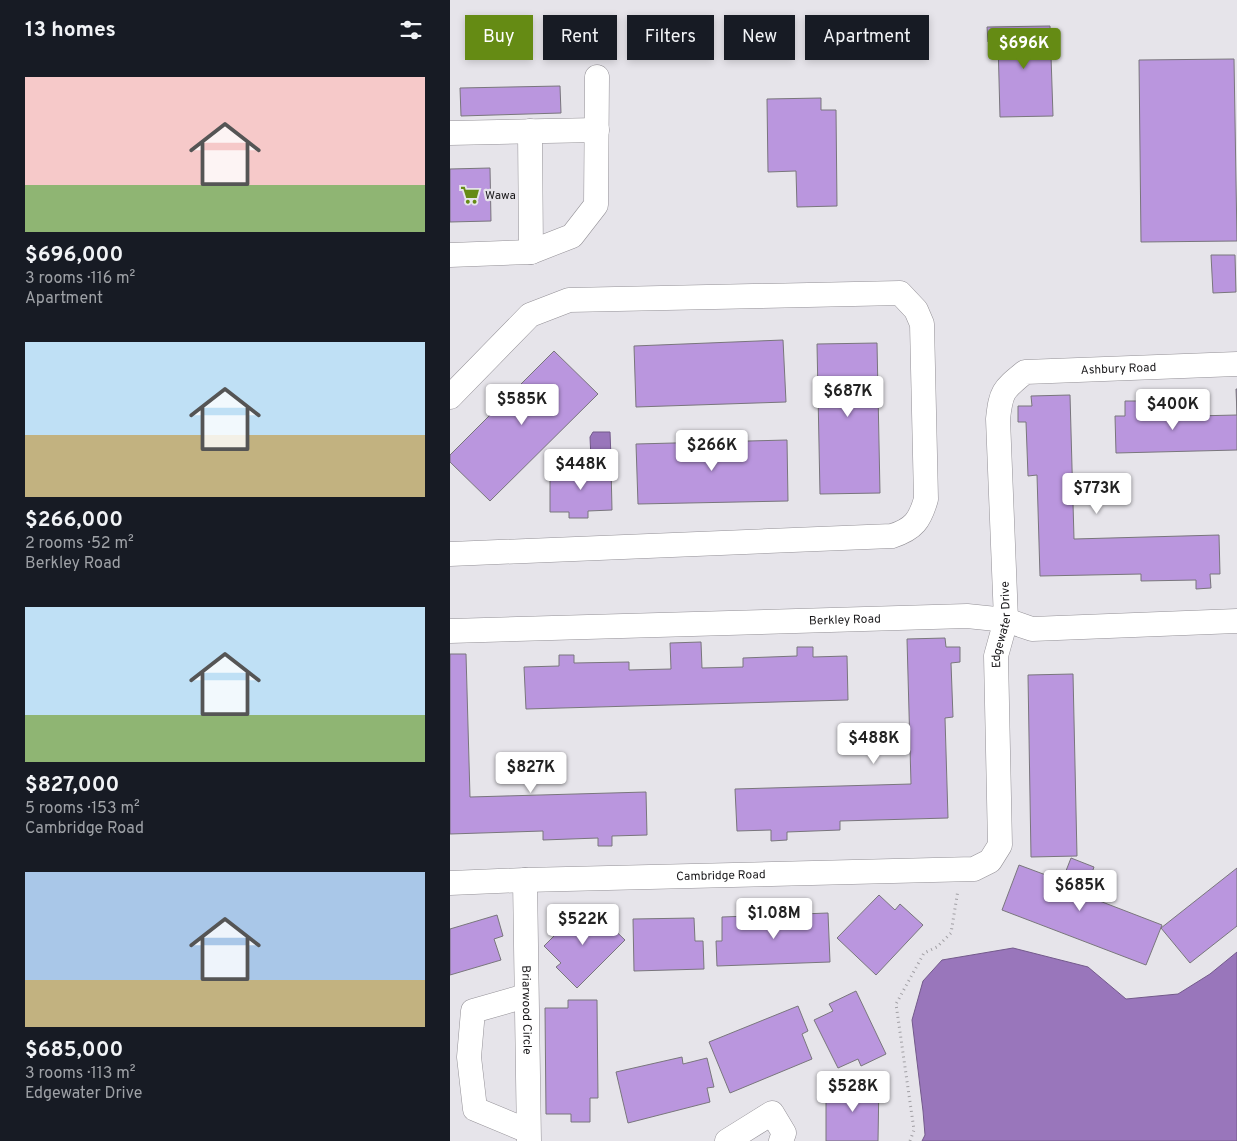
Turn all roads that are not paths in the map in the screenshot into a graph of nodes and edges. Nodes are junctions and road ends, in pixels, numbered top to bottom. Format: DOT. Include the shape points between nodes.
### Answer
graph roads {
  1 [pos="597,77"];
  2 [pos="597,130"];
  3 [pos="530,131"];
  4 [pos="450,132"];
  5 [pos="531,252"];
  6 [pos="450,255"];
  7 [pos="1237,364"];
  8 [pos="1006,388"];
  9 [pos="450,398"];
  10 [pos="450,554"];
  11 [pos="1006,620"];
  12 [pos="1237,621"];
  13 [pos="450,632"];
  14 [pos="990,861"];
  15 [pos="525,880"];
  16 [pos="450,883"];
  17 [pos="526,996"];
  18 [pos="528,1136"];
  19 [pos="727,1141"];
  20 [pos="781,1141"];
  1 -- 2 [label="street"];
  2 -- 3 [label="street"];
  2 -- 5 [label="street" via="596,205 572,236"];
  3 -- 4 [label="street"];
  3 -- 5 [label="street"];
  5 -- 6 [label="street"];
  7 -- 8 [label="street, Ashbury Road" via="1025,372"];
  8 -- 11 [label="street, Edgewater Drive" via="1000,398 998,419"];
  9 -- 10 [label="street" via="530,315 569,300 900,293 916,310 922,324 926,499 921,518 903,533"];
  11 -- 12 [label="street, Berkley Road" via="1032,629"];
  11 -- 13 [label="street, Berkley Road" via="967,616"];
  11 -- 14 [label="street, Edgewater Drive" via="996,656 1000,846"];
  14 -- 15 [label="street, Cambridge Road" via="974,869 961,870"];
  15 -- 16 [label="street, Cambridge Road"];
  15 -- 17 [label="street, Briarwood Circle"];
  17 -- 18 [label="street, Briarwood Circle"];
  17 -- 18 [label="street" via="473,1011 469,1057 475,1109"];
  19 -- 20 [label="street" via="772,1113 784,1133"];
}
